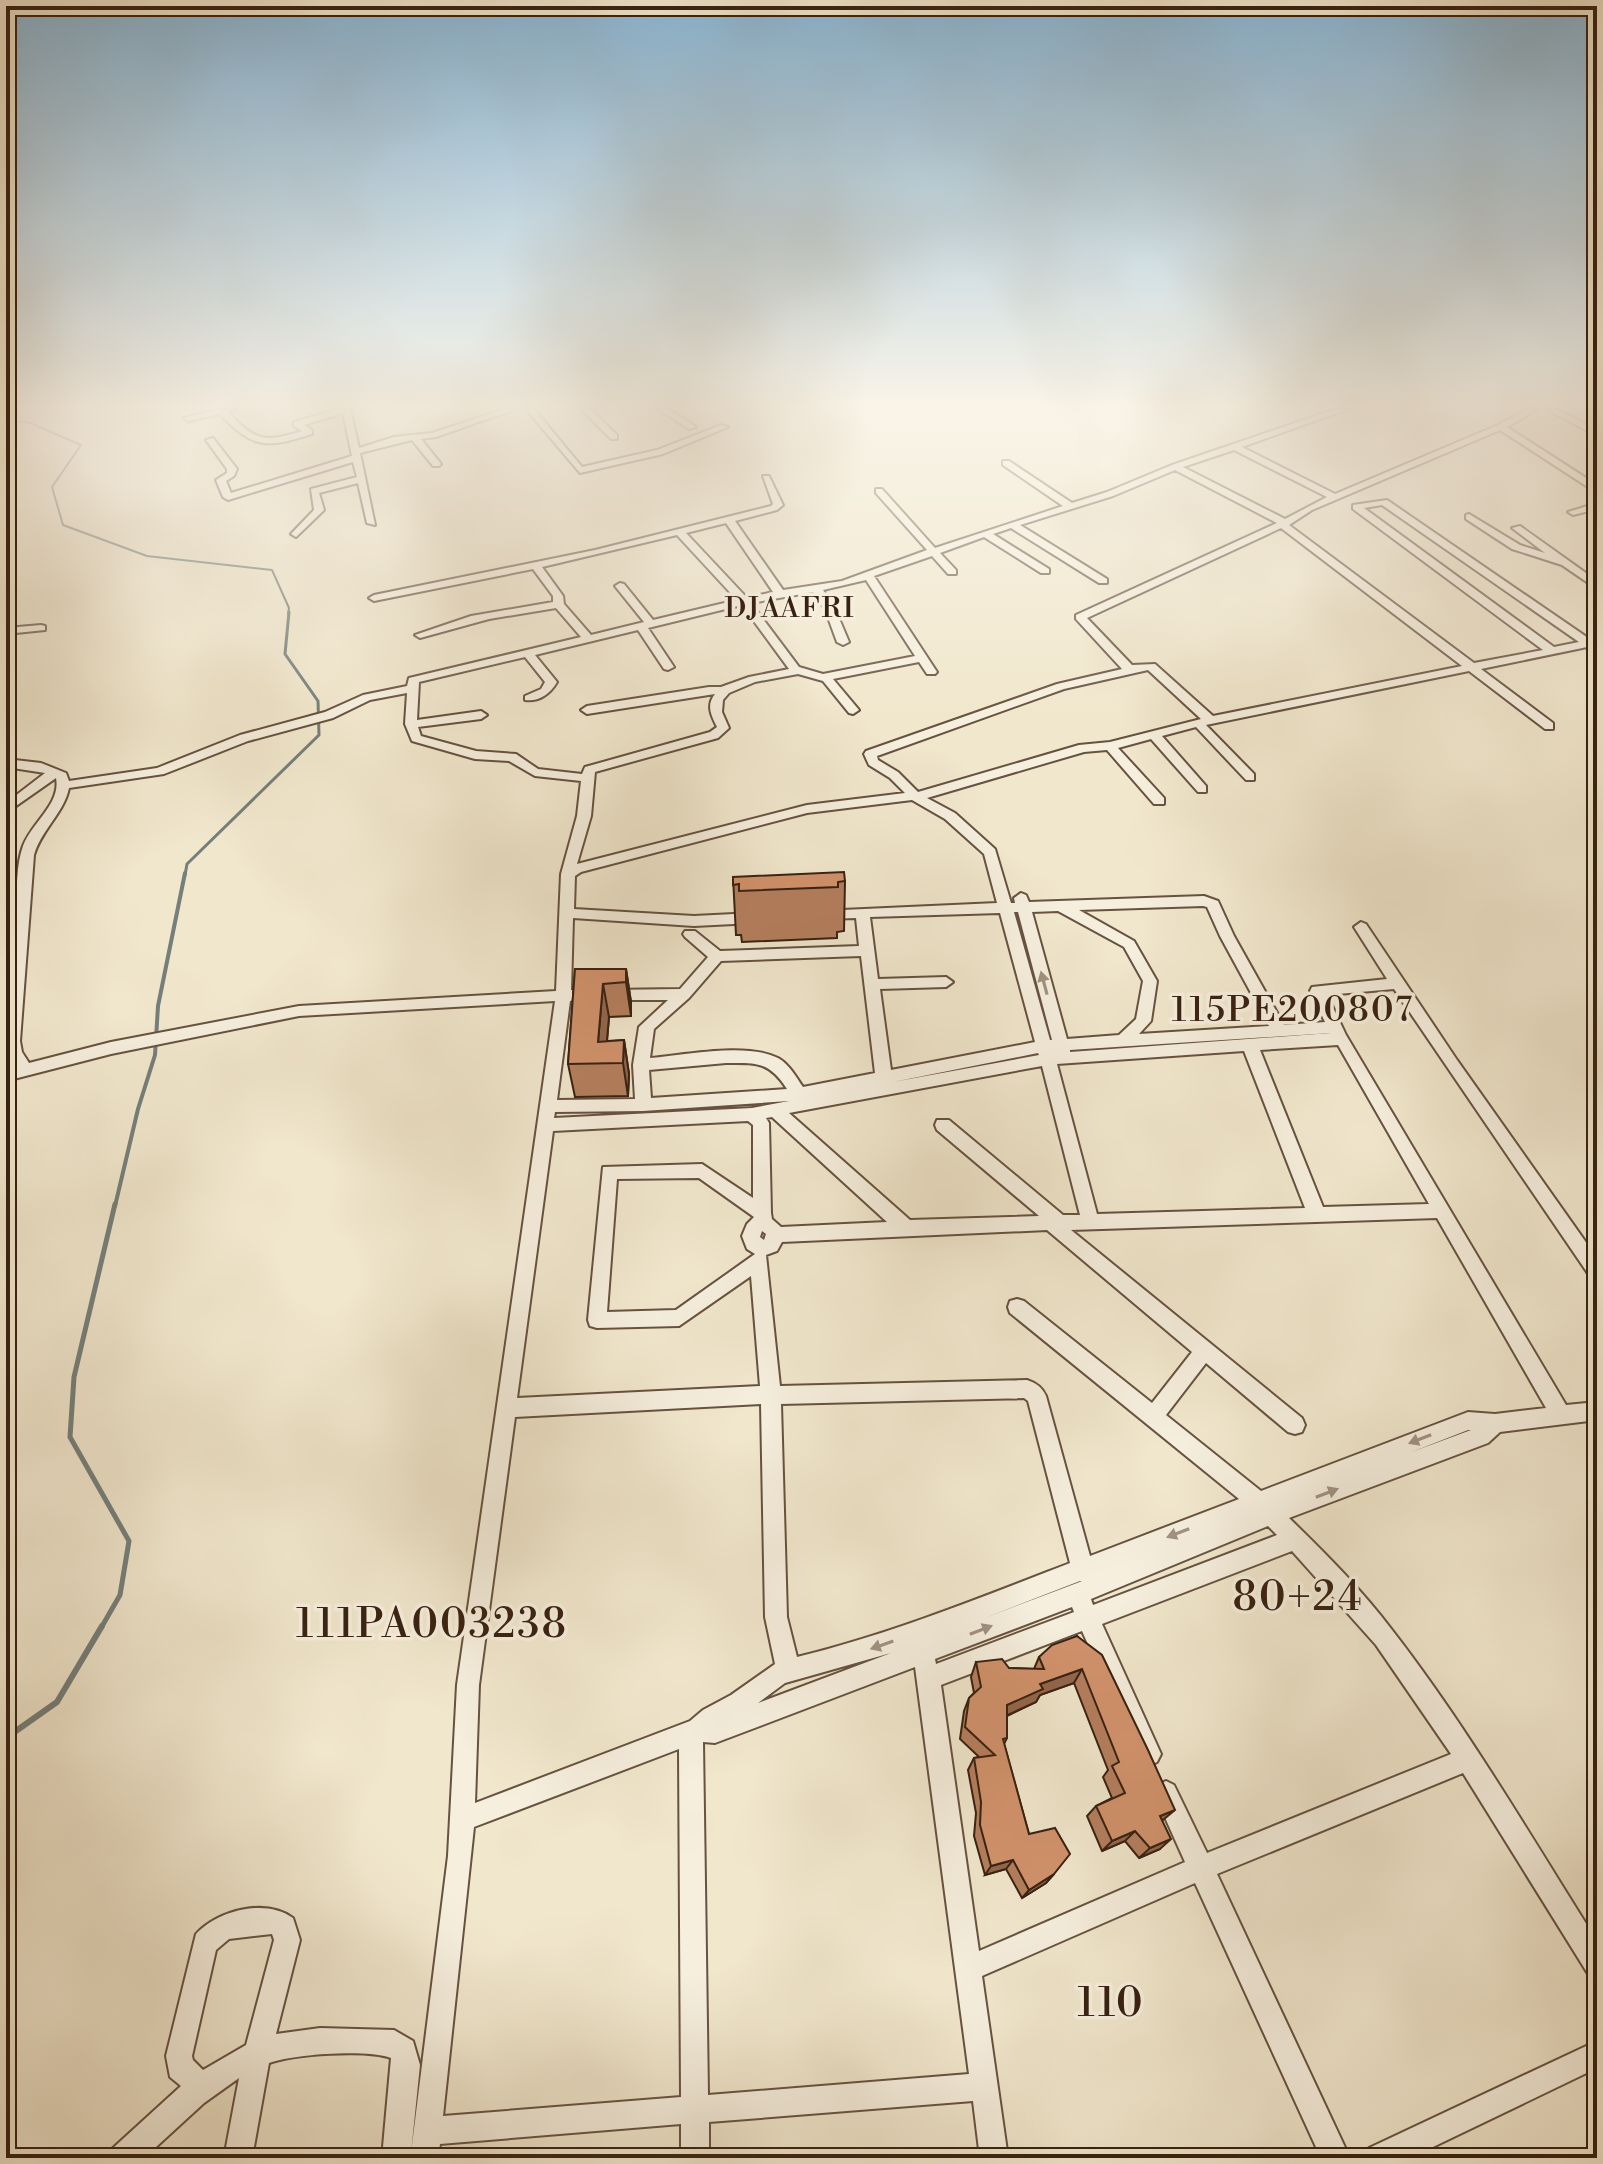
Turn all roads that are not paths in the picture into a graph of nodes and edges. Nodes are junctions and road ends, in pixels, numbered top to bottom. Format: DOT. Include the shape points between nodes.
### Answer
graph roads {
  1 [pos="319,510"];
  2 [pos="369,510"];
  3 [pos="759,510"];
  4 [pos="896,510"];
  5 [pos="1059,510"];
  6 [pos="1256,510"];
  7 [pos="1309,510"];
  8 [pos="1360,510"];
  9 [pos="1396,510"];
  10 [pos="1581,510"];
  11 [pos="1573,512"];
  12 [pos="1469,517"];
  13 [pos="728,518"];
  14 [pos="372,523"];
  15 [pos="1283,524"];
  16 [pos="1014,526"];
  17 [pos="1517,528"];
  18 [pos="679,532"];
  19 [pos="985,533"];
  20 [pos="296,534"];
  21 [pos="934,552"];
  22 [pos="1565,563"];
  23 [pos="536,565"];
  24 [pos="1045,571"];
  25 [pos="952,572"];
  26 [pos="869,576"];
  27 [pos="1103,581"];
  28 [pos="620,586"];
  29 [pos="1597,586"];
  30 [pos="816,588"];
  31 [pos="780,594"];
  32 [pos="374,598"];
  33 [pos="745,602"];
  34 [pos="559,605"];
  35 [pos="645,625"];
  36 [pos="41,628"];
  37 [pos="6,631"];
  38 [pos="420,635"];
  39 [pos="587,637"];
  40 [pos="843,642"];
  41 [pos="1593,643"];
  42 [pos="1553,652"];
  43 [pos="528,653"];
  44 [pos="922,658"];
  45 [pos="668,667"];
  46 [pos="1472,668"];
  47 [pos="1130,669"];
  48 [pos="799,670"];
  49 [pos="931,672"];
  50 [pos="826,678"];
  51 [pos="412,689"];
  52 [pos="722,691"];
  53 [pos="529,698"];
  54 [pos="587,710"];
  55 [pos="853,710"];
  56 [pos="481,715"];
  57 [pos="1204,722"];
  58 [pos="411,724"];
  59 [pos="1549,726"];
  60 [pos="1155,736"];
  61 [pos="1110,746"];
  62 [pos="6,763"];
  63 [pos="54,773"];
  64 [pos="1250,777"];
  65 [pos="587,778"];
  66 [pos="65,785"];
  67 [pos="1202,789"];
  68 [pos="916,797"];
  69 [pos="1159,801"];
  70 [pos="7,806"];
  71 [pos="568,874"];
  72 [pos="1121,898"];
  73 [pos="1005,902"];
  74 [pos="1022,902"];
  75 [pos="1060,905"];
  76 [pos="568,909"];
  77 [pos="862,912"];
  78 [pos="22,913"];
  79 [pos="6,917"];
  80 [pos="692,927"];
  81 [pos="1361,927"];
  82 [pos="868,951"];
  83 [pos="717,956"];
  84 [pos="946,982"];
  85 [pos="1398,983"];
  86 [pos="872,984"];
  87 [pos="684,994"];
  88 [pos="563,995"];
  89 [pos="1279,1030"];
  90 [pos="1339,1033"];
  91 [pos="1123,1041"];
  92 [pos="1250,1046"];
  93 [pos="1055,1052"];
  94 [pos="641,1065"];
  95 [pos="25,1070"];
  96 [pos="6,1075"];
  97 [pos="885,1082"];
  98 [pos="799,1094"];
  99 [pos="643,1105"];
  100 [pos="549,1106"];
  101 [pos="776,1111"];
  102 [pos="752,1114"];
  103 [pos="547,1125"];
  104 [pos="943,1125"];
  105 [pos="1440,1211"];
  106 [pos="1317,1215"];
  107 [pos="1091,1223"];
  108 [pos="1057,1224"];
  109 [pos="906,1228"];
  110 [pos="765,1236"];
  111 [pos="1597,1273"];
  112 [pos="1017,1307"];
  113 [pos="1205,1350"];
  114 [pos="771,1395"];
  115 [pos="507,1408"];
  116 [pos="1597,1411"];
  117 [pos="1560,1413"];
  118 [pos="1153,1417"];
  119 [pos="1295,1425"];
  120 [pos="1265,1508"];
  121 [pos="1296,1539"];
  122 [pos="1080,1582"];
  123 [pos="1088,1618"];
  124 [pos="920,1643"];
  125 [pos="795,1667"];
  126 [pos="929,1678"];
  127 [pos="764,1683"];
  128 [pos="809,1694"];
  129 [pos="775,1707"];
  130 [pos="694,1732"];
  131 [pos="1468,1759"];
  132 [pos="463,1819"];
  133 [pos="1200,1868"];
  134 [pos="1597,1965"];
  135 [pos="970,1968"];
  136 [pos="257,2054"];
  137 [pos="1597,2054"];
  138 [pos="985,2086"];
  139 [pos="203,2088"];
  140 [pos="695,2109"];
  141 [pos="426,2144"];
  142 [pos="123,2158"];
  143 [pos="238,2158"];
  144 [pos="396,2158"];
  145 [pos="695,2158"];
  146 [pos="994,2158"];
  147 [pos="1336,2158"];
  148 [pos="1379,2158"];
  1 -- 20 [label="street"];
  2 -- 14 [label="street"];
  3 -- 13 [label="street"];
  4 -- 21 [label="street"];
  5 -- 16 [label="street"];
  6 -- 15 [label="street"];
  7 -- 15 [label="street"];
  8 -- 42 [label="street"];
  9 -- 41 [label="street"];
  10 -- 11 [label="street"];
  12 -- 22 [label="street" via="1513,545"];
  13 -- 18 [label="street"];
  13 -- 31 [label="street"];
  15 -- 46 [label="street"];
  15 -- 47 [label="street" via="1080,617"];
  16 -- 19 [label="street"];
  16 -- 27 [label="street"];
  17 -- 22 [label="street"];
  18 -- 23 [label="street"];
  18 -- 33 [label="street"];
  19 -- 21 [label="street"];
  19 -- 24 [label="street"];
  21 -- 25 [label="street"];
  21 -- 26 [label="street"];
  22 -- 29 [label="street"];
  23 -- 32 [label="street"];
  23 -- 34 [label="street"];
  26 -- 30 [label="street"];
  26 -- 44 [label="street"];
  28 -- 35 [label="street"];
  30 -- 31 [label="street"];
  30 -- 40 [label="street"];
  31 -- 33 [label="street"];
  33 -- 35 [label="street"];
  33 -- 48 [label="street"];
  34 -- 38 [label="street" via="458,622"];
  34 -- 39 [label="street"];
  35 -- 39 [label="street"];
  35 -- 45 [label="street"];
  36 -- 37 [label="street"];
  39 -- 43 [label="street"];
  41 -- 42 [label="street"];
  42 -- 46 [label="street"];
  43 -- 51 [label="street" via="413,680"];
  43 -- 53 [label="street" via="551,682 546,691"];
  44 -- 49 [label="street"];
  44 -- 50 [label="street"];
  46 -- 57 [label="street"];
  46 -- 59 [label="street"];
  47 -- 57 [label="street" via="1151,666"];
  47 -- 68 [label="street" via="1061,686 870,754"];
  48 -- 50 [label="street"];
  48 -- 52 [label="street"];
  50 -- 55 [label="street"];
  51 -- 58 [label="street"];
  51 -- 66 [label="street" via="367,697 329,715 244,738 160,771"];
  52 -- 54 [label="street"];
  52 -- 65 [label="street" via="715,713 720,732 592,768"];
  56 -- 58 [label="street"];
  57 -- 60 [label="street"];
  57 -- 64 [label="street"];
  58 -- 65 [label="street" via="416,738 424,741 475,755 512,757 535,772"];
  60 -- 61 [label="street"];
  60 -- 67 [label="street"];
  61 -- 68 [label="street" via="1083,748"];
  61 -- 69 [label="street"];
  62 -- 63 [label="street"];
  63 -- 66 [label="street"];
  63 -- 70 [label="street"];
  65 -- 71 [label="street" via="584,816"];
  66 -- 78 [label="street" via="61,799 30,841"];
  68 -- 71 [label="street" via="807,809"];
  68 -- 73 [label="street" via="950,816 990,852"];
  71 -- 76 [label="street"];
  72 -- 74 [label="street"];
  72 -- 75 [label="street"];
  72 -- 89 [label="street" via="1213,904"];
  73 -- 74 [label="street"];
  73 -- 77 [label="street"];
  73 -- 77 [label="street" via="814,910"];
  73 -- 93 [label="street"];
  74 -- 75 [label="street"];
  93 -- 74 [label="street, one-way"];
  75 -- 91 [label="street" via="1129,944 1150,981 1143,1021"];
  76 -- 80 [label="street"];
  76 -- 80 [label="street" via="769,913"];
  76 -- 88 [label="street"];
  77 -- 82 [label="street"];
  78 -- 79 [label="street"];
  78 -- 95 [label="street" via="12,1045"];
  80 -- 83 [label="street"];
  81 -- 85 [label="street"];
  82 -- 83 [label="street"];
  82 -- 86 [label="street"];
  83 -- 87 [label="street"];
  84 -- 86 [label="street"];
  85 -- 90 [label="street" via="1317,991"];
  85 -- 111 [label="street"];
  86 -- 97 [label="street"];
  87 -- 88 [label="street"];
  87 -- 94 [label="street" via="647,1027"];
  88 -- 95 [label="street" via="318,1009 111,1048"];
  88 -- 100 [label="street"];
  89 -- 90 [label="street"];
  89 -- 91 [label="street"];
  90 -- 92 [label="street"];
  90 -- 105 [label="street"];
  91 -- 93 [label="street"];
  92 -- 93 [label="street"];
  92 -- 106 [label="street"];
  93 -- 97 [label="street"];
  93 -- 107 [label="street"];
  94 -- 98 [label="street" via="770,1061"];
  94 -- 99 [label="street"];
  95 -- 96 [label="street"];
  97 -- 98 [label="street"];
  97 -- 101 [label="street"];
  98 -- 99 [label="street"];
  99 -- 100 [label="street"];
  100 -- 103 [label="street"];
  101 -- 102 [label="street"];
  101 -- 109 [label="street"];
  102 -- 103 [label="street"];
  102 -- 110 [label="street" via="761,1123"];
  103 -- 115 [label="street"];
  104 -- 108 [label="street"];
  105 -- 106 [label="street"];
  105 -- 117 [label="street"];
  106 -- 107 [label="street"];
  107 -- 108 [label="street"];
  108 -- 109 [label="street"];
  108 -- 113 [label="street"];
  109 -- 110 [label="street"];
  110 -- 110 [label="street" via="679,1318 597,1320 609,1172 702,1171"];
  110 -- 114 [label="street"];
  112 -- 118 [label="street"];
  113 -- 118 [label="street"];
  113 -- 119 [label="street"];
  114 -- 115 [label="street"];
  114 -- 122 [label="street" via="1027,1389 1036,1396"];
  114 -- 125 [label="street" via="776,1617"];
  115 -- 132 [label="street" via="468,1685"];
  116 -- 117 [label="street"];
  117 -- 120 [label="street" via="1495,1423 1481,1436"];
  118 -- 120 [label="street"];
  120 -- 121 [label="street"];
  120 -- 122 [label="street"];
  121 -- 123 [label="street"];
  121 -- 131 [label="street" via="1384,1637"];
  122 -- 123 [label="street"];
  122 -- 124 [label="street"];
  123 -- 126 [label="street"];
  123 -- 133 [label="street"];
  124 -- 125 [label="street, one-way"];
  124 -- 126 [label="street"];
  124 -- 128 [label="street"];
  125 -- 127 [label="street"];
  125 -- 128 [label="street" via="809,1679"];
  126 -- 135 [label="street"];
  127 -- 129 [label="street"];
  127 -- 130 [label="street"];
  128 -- 129 [label="street"];
  129 -- 130 [label="street" via="715,1731"];
  130 -- 132 [label="street"];
  130 -- 140 [label="street"];
  131 -- 133 [label="street"];
  131 -- 134 [label="street"];
  132 -- 141 [label="street"];
  133 -- 135 [label="street"];
  133 -- 147 [label="street"];
  135 -- 138 [label="street"];
  136 -- 139 [label="street"];
  136 -- 139 [label="street" via="287,1940 276,1921 224,1926 205,1943 179,2056 180,2067"];
  136 -- 143 [label="street"];
  136 -- 144 [label="street" via="318,2042 394,2043 403,2051 406,2065"];
  137 -- 148 [label="street"];
  138 -- 140 [label="street"];
  138 -- 146 [label="street"];
  139 -- 142 [label="street"];
  140 -- 141 [label="street"];
  140 -- 145 [label="street"];
}
